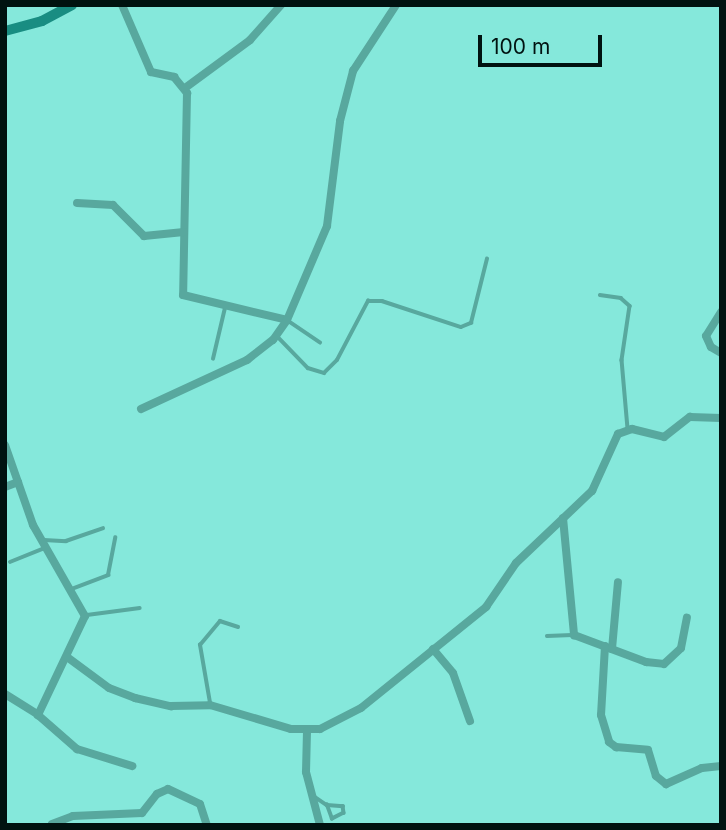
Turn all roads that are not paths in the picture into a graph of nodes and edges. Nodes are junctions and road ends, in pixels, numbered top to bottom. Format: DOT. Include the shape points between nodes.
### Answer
graph roads {
  1 [pos="72,5"];
  2 [pos="121,5"];
  3 [pos="281,5"];
  4 [pos="396,5"];
  5 [pos="5,31"];
  6 [pos="185,88"];
  7 [pos="77,203"];
  8 [pos="184,232"];
  9 [pos="487,259"];
  10 [pos="600,295"];
  11 [pos="225,308"];
  12 [pos="721,312"];
  13 [pos="287,320"];
  14 [pos="276,336"];
  15 [pos="320,342"];
  16 [pos="721,353"];
  17 [pos="213,359"];
  18 [pos="141,410"];
  19 [pos="721,418"];
  20 [pos="628,429"];
  21 [pos="5,445"];
  22 [pos="18,482"];
  23 [pos="5,487"];
  24 [pos="563,518"];
  25 [pos="103,528"];
  26 [pos="115,538"];
  27 [pos="45,544"];
  28 [pos="10,562"];
  29 [pos="618,582"];
  30 [pos="72,589"];
  31 [pos="140,608"];
  32 [pos="85,616"];
  33 [pos="687,618"];
  34 [pos="238,627"];
  35 [pos="574,635"];
  36 [pos="547,636"];
  37 [pos="608,648"];
  38 [pos="433,649"];
  39 [pos="67,657"];
  40 [pos="5,694"];
  41 [pos="210,705"];
  42 [pos="38,715"];
  43 [pos="470,721"];
  44 [pos="307,730"];
  45 [pos="721,765"];
  46 [pos="132,766"];
  47 [pos="312,795"];
  48 [pos="327,805"];
  49 [pos="52,824"];
  50 [pos="207,825"];
  51 [pos="320,825"];
  1 -- 5 [label="main road" via="42,21"];
  2 -- 6 [label="street" via="151,72 174,77"];
  3 -- 6 [label="street" via="250,40"];
  4 -- 13 [label="street" via="353,71 340,121 324,238"];
  6 -- 8 [label="street"];
  7 -- 8 [label="street" via="113,205 128,225 144,236"];
  8 -- 11 [label="street" via="183,295"];
  9 -- 14 [label="lane" via="471,323 461,327 382,301 368,301 337,360 324,373 308,368"];
  10 -- 20 [label="lane" via="621,298 630,306 622,360"];
  11 -- 13 [label="street"];
  11 -- 17 [label="lane"];
  12 -- 16 [label="street" via="706,336 708,345"];
  13 -- 14 [label="street"];
  13 -- 15 [label="lane"];
  14 -- 18 [label="street" via="238,366"];
  19 -- 20 [label="street" via="690,417 664,437"];
  20 -- 24 [label="street" via="610,443 592,491"];
  21 -- 22 [label="street"];
  22 -- 23 [label="street"];
  22 -- 27 [label="street"];
  24 -- 35 [label="street"];
  24 -- 38 [label="street" via="516,563 486,607"];
  25 -- 27 [label="lane"];
  26 -- 30 [label="lane" via="106,577"];
  27 -- 28 [label="lane"];
  27 -- 30 [label="street"];
  29 -- 37 [label="street"];
  30 -- 32 [label="street"];
  31 -- 32 [label="lane"];
  32 -- 39 [label="street"];
  33 -- 37 [label="street" via="681,648 670,663 646,662"];
  34 -- 41 [label="lane" via="217,622 199,648"];
  35 -- 36 [label="lane"];
  35 -- 37 [label="street"];
  37 -- 45 [label="street" via="601,715 609,742 648,750 656,776 666,784"];
  38 -- 43 [label="street" via="453,673"];
  38 -- 44 [label="street" via="352,714"];
  39 -- 41 [label="street" via="109,688 135,698 171,706"];
  39 -- 42 [label="street"];
  40 -- 42 [label="street"];
  41 -- 44 [label="street" via="258,722"];
  42 -- 46 [label="street" via="77,749"];
  44 -- 47 [label="street" via="306,772"];
  47 -- 48 [label="lane"];
  47 -- 51 [label="street"];
  48 -- 48 [label="lane" via="341,804 344,813 332,820"];
  49 -- 50 [label="street" via="73,816 142,813 157,794 172,789 200,804"];
}
